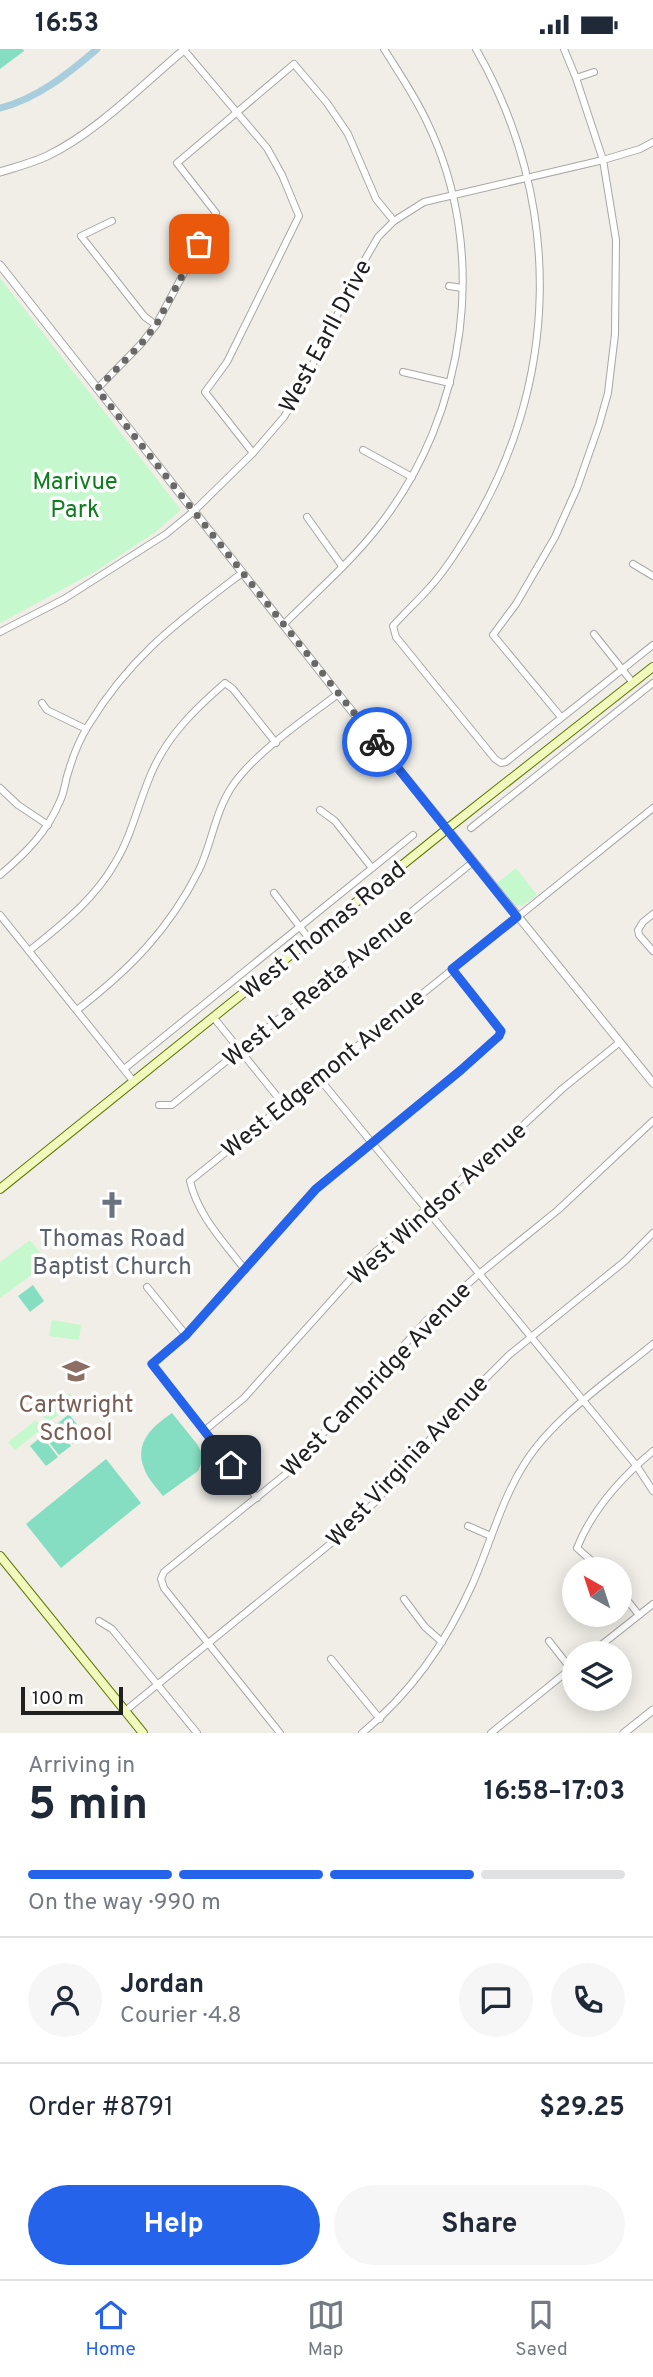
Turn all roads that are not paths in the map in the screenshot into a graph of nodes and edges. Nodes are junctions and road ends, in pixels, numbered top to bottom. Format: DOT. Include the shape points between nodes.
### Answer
graph roads {
  1 [pos="384,49"];
  2 [pos="476,49"];
  3 [pos="564,49"];
  4 [pos="184,50"];
  5 [pos="594,72"];
  6 [pos="576,78"];
  7 [pos="237,113"];
  8 [pos="653,142"];
  9 [pos="603,160"];
  10 [pos="0,172"];
  11 [pos="527,178"];
  12 [pos="452,194"];
  13 [pos="111,221"];
  14 [pos="394,221"];
  15 [pos="0,265"];
  16 [pos="449,286"];
  17 [pos="462,288"];
  18 [pos="156,325"];
  19 [pos="403,372"];
  20 [pos="450,383"];
  21 [pos="97,389"];
  22 [pos="363,450"];
  23 [pos="253,453"];
  24 [pos="412,477"];
  25 [pos="194,511"];
  26 [pos="307,517"];
  27 [pos="633,564"];
  28 [pos="342,566"];
  29 [pos="242,573"];
  30 [pos="653,576"];
  31 [pos="284,625"];
  32 [pos="0,632"];
  33 [pos="594,634"];
  34 [pos="653,645"];
  35 [pos="622,669"];
  36 [pos="650,670"];
  37 [pos="653,682"];
  38 [pos="633,683"];
  39 [pos="338,694"];
  40 [pos="42,703"];
  41 [pos="561,717"];
  42 [pos="86,729"];
  43 [pos="276,743"];
  44 [pos="0,788"];
  45 [pos="492,794"];
  46 [pos="501,804"];
  47 [pos="653,808"];
  48 [pos="320,810"];
  49 [pos="48,825"];
  50 [pos="471,828"];
  51 [pos="447,829"];
  52 [pos="413,835"];
  53 [pos="473,862"];
  54 [pos="372,868"];
  55 [pos="0,874"];
  56 [pos="274,893"];
  57 [pos="653,914"];
  58 [pos="0,915"];
  59 [pos="517,917"];
  60 [pos="300,927"];
  61 [pos="310,940"];
  62 [pos="29,951"];
  63 [pos="653,951"];
  64 [pos="452,969"];
  65 [pos="77,1010"];
  66 [pos="214,1018"];
  67 [pos="620,1042"];
  68 [pos="240,1050"];
  69 [pos="124,1069"];
  70 [pos="317,1077"];
  71 [pos="134,1082"];
  72 [pos="653,1083"];
  73 [pos="159,1105"];
  74 [pos="284,1105"];
  75 [pos="653,1121"];
  76 [pos="371,1142"];
  77 [pos="0,1189"];
  78 [pos="425,1209"];
  79 [pos="653,1233"];
  80 [pos="245,1270"];
  81 [pos="479,1274"];
  82 [pos="148,1287"];
  83 [pos="186,1335"];
  84 [pos="531,1337"];
  85 [pos="653,1344"];
  86 [pos="584,1402"];
  87 [pos="204,1431"];
  88 [pos="653,1451"];
  89 [pos="636,1465"];
  90 [pos="653,1491"];
  91 [pos="257,1498"];
  92 [pos="468,1526"];
  93 [pos="491,1536"];
  94 [pos="0,1556"];
  95 [pos="587,1557"];
  96 [pos="404,1599"];
  97 [pos="653,1604"];
  98 [pos="632,1606"];
  99 [pos="639,1615"];
  100 [pos="99,1621"];
  101 [pos="548,1641"];
  102 [pos="606,1641"];
  103 [pos="442,1642"];
  104 [pos="208,1643"];
  105 [pos="562,1656"];
  106 [pos="331,1659"];
  107 [pos="562,1677"];
  108 [pos="158,1685"];
  109 [pos="653,1710"];
  110 [pos="125,1711"];
  111 [pos="380,1719"];
  112 [pos="143,1733"];
  113 [pos="197,1733"];
  114 [pos="280,1733"];
  115 [pos="362,1733"];
  116 [pos="491,1733"];
  117 [pos="624,1733"];
  1 -- 12 [label="street" via="427,121"];
  2 -- 11 [label="street" via="499,91"];
  3 -- 6 [label="street"];
  4 -- 7 [label="street"];
  4 -- 10 [label="street" via="64,147"];
  5 -- 6 [label="street"];
  6 -- 9 [label="street"];
  7 -- 14 [label="street" via="294,64 348,134 376,199"];
  7 -- 18 [label="street" via="177,163 216,213"];
  7 -- 23 [label="street" via="267,148 299,216 228,362 205,392"];
  8 -- 9 [label="street, West Earll Drive"];
  9 -- 11 [label="street, West Earll Drive"];
  9 -- 41 [label="street" via="616,240 615,334 608,393 577,488 555,537 493,635"];
  11 -- 12 [label="street, West Earll Drive"];
  11 -- 41 [label="street" via="541,267 537,337 523,413 510,451 467,536 432,586 393,626 396,637 501,763"];
  12 -- 14 [label="street, West Earll Drive" via="424,202"];
  12 -- 17 [label="street" via="462,251"];
  13 -- 18 [label="street" via="81,236"];
  14 -- 23 [label="street, West Earll Drive" via="363,263 284,417"];
  15 -- 21 [label="street"];
  16 -- 17 [label="street"];
  17 -- 20 [label="street" via="460,335"];
  18 -- 21 [label="street"];
  19 -- 20 [label="street"];
  20 -- 24 [label="street" via="441,417"];
  21 -- 25 [label="street"];
  22 -- 24 [label="street"];
  23 -- 25 [label="street, West Earll Drive"];
  24 -- 28 [label="street" via="378,528"];
  25 -- 29 [label="street"];
  25 -- 32 [label="street, West Earll Drive" via="112,570"];
  26 -- 28 [label="street"];
  27 -- 30 [label="street"];
  28 -- 31 [label="street"];
  29 -- 31 [label="street"];
  29 -- 42 [label="street" via="141,655"];
  31 -- 39 [label="street"];
  33 -- 35 [label="street"];
  34 -- 35 [label="street"];
  35 -- 38 [label="street"];
  35 -- 41 [label="street"];
  36 -- 37 [label="street, West Thomas Road"];
  36 -- 38 [label="main road, West Thomas Road"];
  37 -- 46 [label="street, West Thomas Road"];
  38 -- 45 [label="main road, West Thomas Road"];
  39 -- 43 [label="street"];
  39 -- 51 [label="street"];
  40 -- 42 [label="street"];
  42 -- 49 [label="street"];
  43 -- 62 [label="street" via="226,683 193,711 163,751 131,832 96,892"];
  43 -- 65 [label="street" via="247,766 231,788 200,869 176,911 146,951"];
  44 -- 49 [label="street"];
  45 -- 46 [label="street"];
  45 -- 51 [label="main road, West Thomas Road"];
  46 -- 50 [label="street, West Thomas Road"];
  47 -- 59 [label="street, West Edgemont Avenue"];
  48 -- 54 [label="street" via="335,821"];
  49 -- 55 [label="street" via="34,845"];
  51 -- 53 [label="street"];
  51 -- 61 [label="main road, West Thomas Road"];
  52 -- 54 [label="street, West Thomas Road"];
  53 -- 59 [label="street"];
  53 -- 68 [label="street, West La Reata Avenue"];
  54 -- 60 [label="street, West Thomas Road"];
  56 -- 60 [label="street"];
  57 -- 63 [label="street" via="639,930"];
  58 -- 62 [label="street"];
  59 -- 64 [label="street, West Edgemont Avenue"];
  59 -- 67 [label="street"];
  60 -- 61 [label="street"];
  60 -- 69 [label="street, West Thomas Road"];
  61 -- 66 [label="main road, West Thomas Road"];
  62 -- 65 [label="street"];
  64 -- 70 [label="street, West Edgemont Avenue"];
  64 -- 76 [label="street" via="501,1031 499,1036"];
  65 -- 69 [label="street"];
  66 -- 68 [label="street"];
  66 -- 71 [label="main road, West Thomas Road"];
  67 -- 72 [label="street"];
  67 -- 78 [label="street, West Windsor Avenue"];
  68 -- 73 [label="street, West La Reata Avenue" via="172,1105"];
  68 -- 74 [label="street"];
  69 -- 71 [label="street"];
  70 -- 74 [label="street, West Edgemont Avenue"];
  70 -- 76 [label="street"];
  71 -- 77 [label="main road, West Thomas Road"];
  74 -- 80 [label="street, West Edgemont Avenue" via="190,1181 207,1221"];
  75 -- 81 [label="street, West Cambridge Avenue" via="558,1210"];
  76 -- 78 [label="street"];
  76 -- 80 [label="street" via="316,1189"];
  78 -- 81 [label="street"];
  78 -- 87 [label="street, West Windsor Avenue" via="374,1253 244,1398"];
  79 -- 84 [label="street, West Virginia Avenue"];
  80 -- 83 [label="street"];
  81 -- 84 [label="street"];
  81 -- 91 [label="street, West Cambridge Avenue" via="427,1320 315,1445"];
  82 -- 83 [label="street"];
  83 -- 87 [label="street" via="152,1364"];
  84 -- 86 [label="street"];
  84 -- 104 [label="street, West Virginia Avenue" via="471,1393 374,1503"];
  85 -- 86 [label="street"];
  86 -- 89 [label="street"];
  86 -- 93 [label="street" via="535,1447"];
  87 -- 91 [label="street"];
  88 -- 89 [label="street"];
  89 -- 90 [label="street"];
  89 -- 95 [label="street" via="583,1532 577,1548"];
  91 -- 104 [label="street, West Cambridge Avenue" via="164,1571 160,1579"];
  92 -- 93 [label="street"];
  93 -- 103 [label="street"];
  94 -- 110 [label="main road"];
  96 -- 103 [label="street"];
  97 -- 99 [label="street"];
  98 -- 99 [label="street"];
  99 -- 102 [label="street"];
  100 -- 108 [label="street" via="112,1629"];
  101 -- 105 [label="street"];
  103 -- 111 [label="street"];
  104 -- 108 [label="street, West Virginia Avenue"];
  104 -- 114 [label="street"];
  106 -- 111 [label="street"];
  107 -- 116 [label="street"];
  108 -- 110 [label="street, West Virginia Avenue"];
  108 -- 113 [label="street"];
  109 -- 117 [label="street"];
  110 -- 112 [label="main road"];
  111 -- 115 [label="street"];
}
